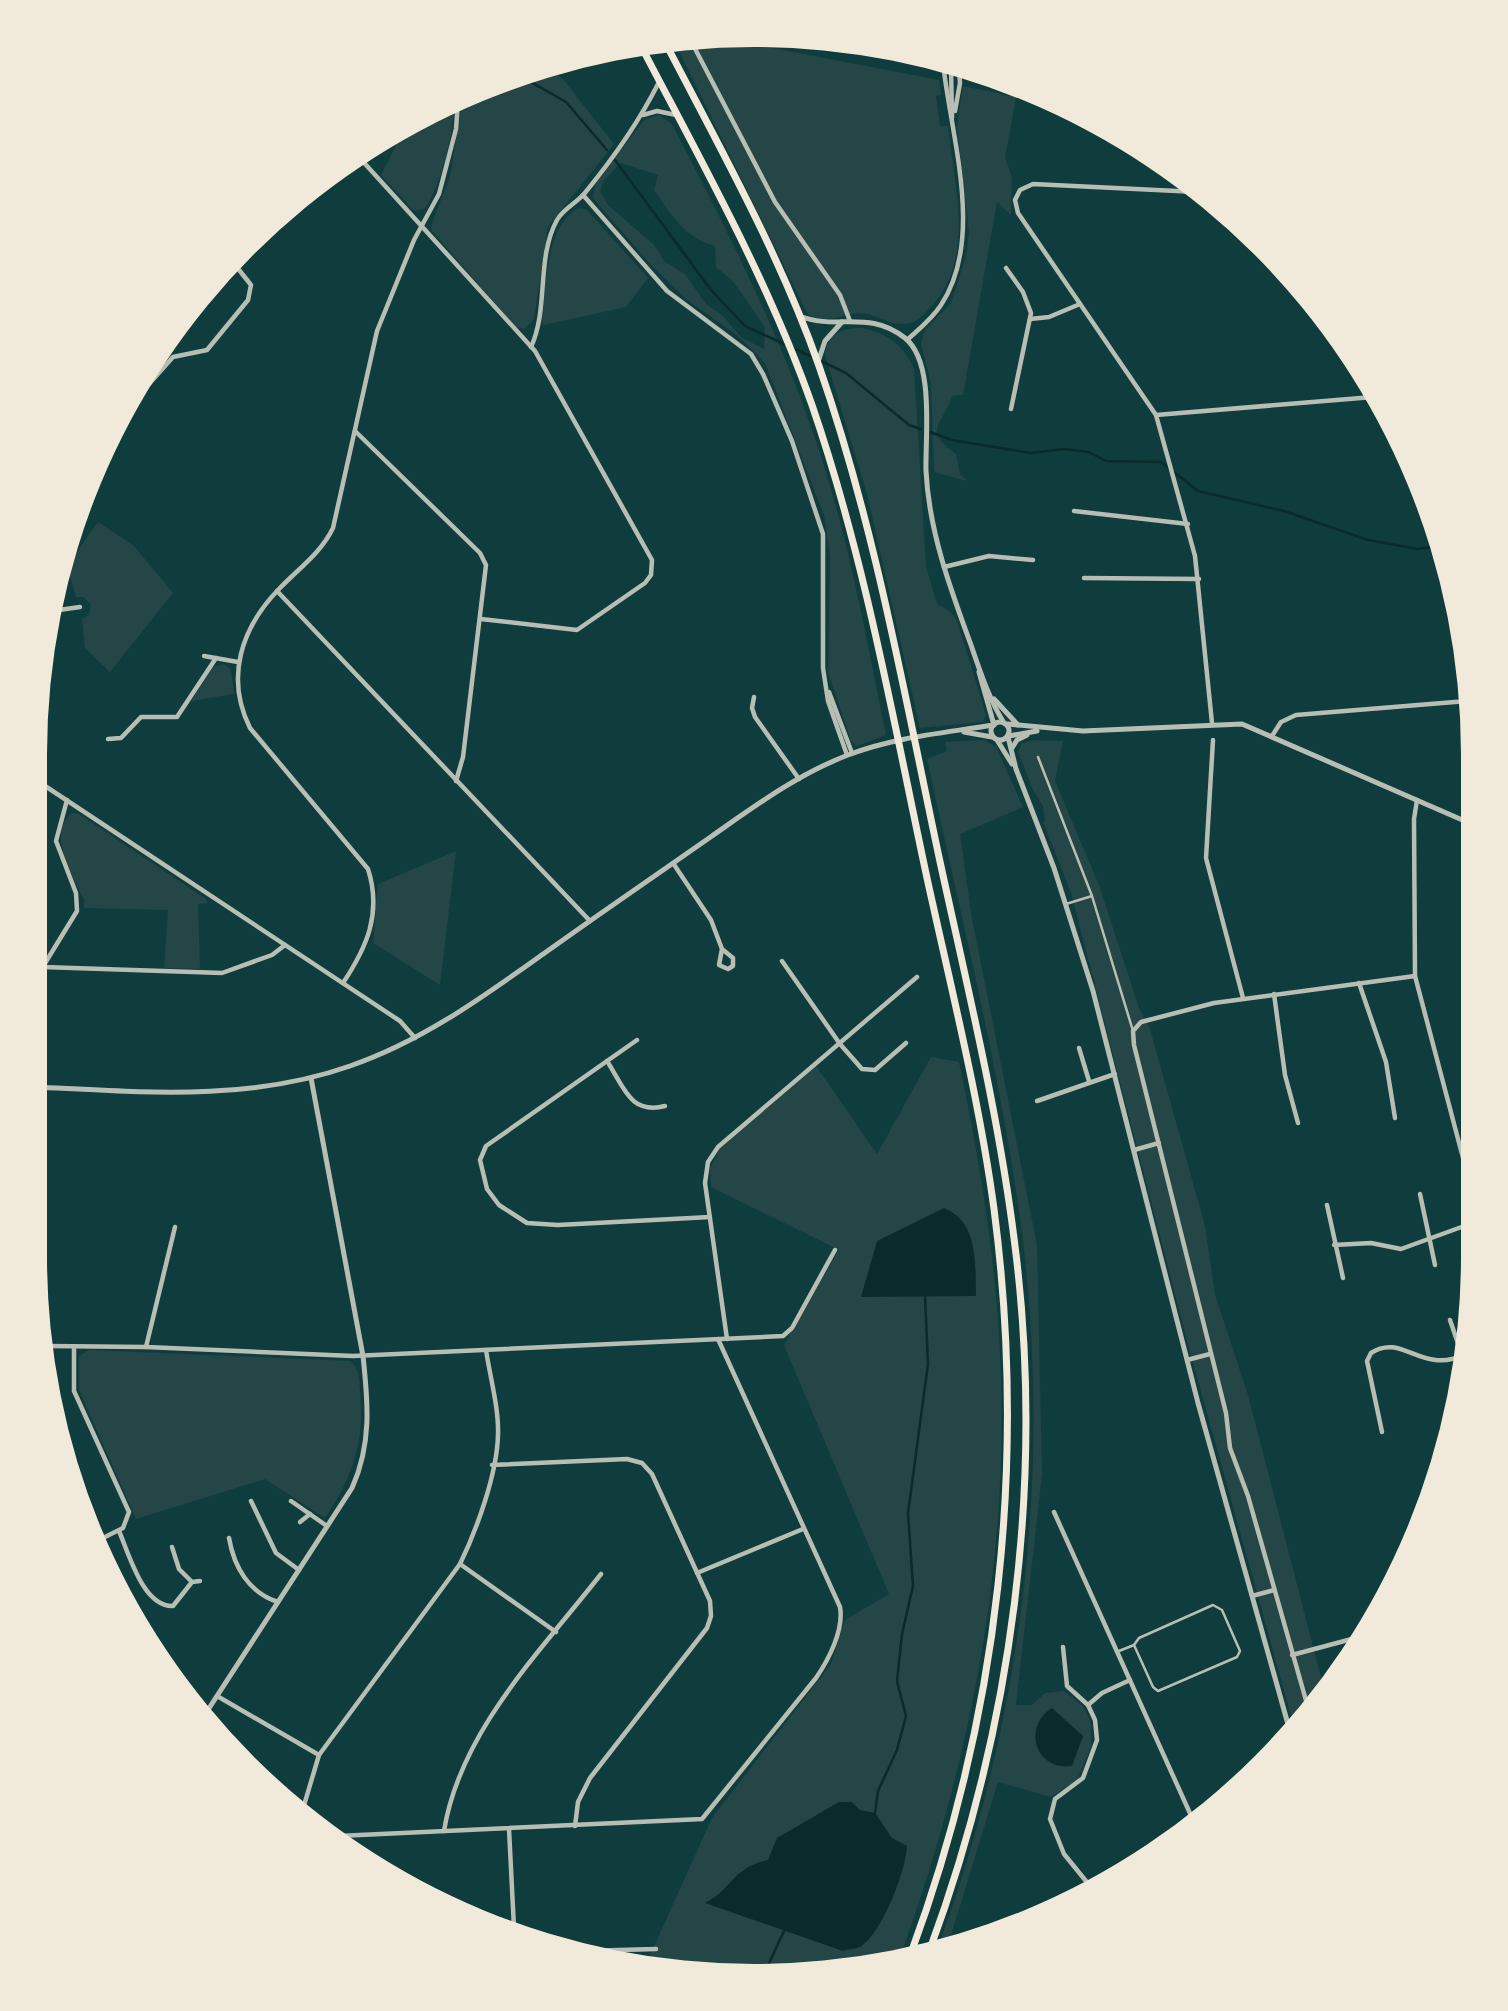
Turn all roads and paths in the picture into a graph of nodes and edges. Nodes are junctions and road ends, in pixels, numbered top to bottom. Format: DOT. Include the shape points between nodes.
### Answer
graph roads {
  1 [pos="696,50"];
  2 [pos="670,52"];
  3 [pos="646,56"];
  4 [pos="945,74"];
  5 [pos="951,76"];
  6 [pos="957,77"];
  7 [pos="659,81"];
  8 [pos="952,101"];
  9 [pos="457,113"];
  10 [pos="642,115"];
  11 [pos="676,115"];
  12 [pos="952,130"];
  13 [pos="365,164"];
  14 [pos="1182,191"];
  15 [pos="583,195"];
  16 [pos="422,225"];
  17 [pos="1006,268"];
  18 [pos="239,270"];
  19 [pos="1080,304"];
  20 [pos="799,316"];
  21 [pos="1030,319"];
  22 [pos="850,321"];
  23 [pos="842,323"];
  24 [pos="907,340"];
  25 [pos="531,347"];
  26 [pos="818,362"];
  27 [pos="159,373"];
  28 [pos="1364,398"];
  29 [pos="1011,409"];
  30 [pos="1156,415"];
  31 [pos="355,431"];
  32 [pos="1074,512"];
  33 [pos="1188,524"];
  34 [pos="1033,560"];
  35 [pos="944,567"];
  36 [pos="1084,578"];
  37 [pos="1199,579"];
  38 [pos="277,591"];
  39 [pos="80,607"];
  40 [pos="62,610"];
  41 [pos="481,619"];
  42 [pos="204,656"];
  43 [pos="216,658"];
  44 [pos="238,662"];
  45 [pos="978,665"];
  46 [pos="986,684"];
  47 [pos="754,697"];
  48 [pos="1458,702"];
  49 [pos="1212,723"];
  50 [pos="1005,724"];
  51 [pos="993,725"];
  52 [pos="1022,727"];
  53 [pos="1046,730"];
  54 [pos="1037,731"];
  55 [pos="961,732"];
  56 [pos="1272,736"];
  57 [pos="1009,737"];
  58 [pos="995,738"];
  59 [pos="108,739"];
  60 [pos="1213,740"];
  61 [pos="1011,750"];
  62 [pos="850,754"];
  63 [pos="1038,757"];
  64 [pos="1016,769"];
  65 [pos="799,779"];
  66 [pos="456,781"];
  67 [pos="47,787"];
  68 [pos="67,800"];
  69 [pos="1417,800"];
  70 [pos="1461,819"];
  71 [pos="673,863"];
  72 [pos="1092,896"];
  73 [pos="1066,904"];
  74 [pos="590,921"];
  75 [pos="285,945"];
  76 [pos="723,949"];
  77 [pos="47,961"];
  78 [pos="782,961"];
  79 [pos="47,967"];
  80 [pos="1415,976"];
  81 [pos="917,977"];
  82 [pos="343,983"];
  83 [pos="1359,983"];
  84 [pos="1274,994"];
  85 [pos="1243,998"];
  86 [pos="1133,1031"];
  87 [pos="415,1038"];
  88 [pos="636,1040"];
  89 [pos="906,1043"];
  90 [pos="840,1044"];
  91 [pos="1079,1048"];
  92 [pos="607,1061"];
  93 [pos="1115,1074"];
  94 [pos="310,1078"];
  95 [pos="1089,1081"];
  96 [pos="47,1087"];
  97 [pos="1037,1101"];
  98 [pos="665,1106"];
  99 [pos="1395,1118"];
  100 [pos="1298,1124"];
  101 [pos="1159,1143"];
  102 [pos="1461,1149"];
  103 [pos="1134,1150"];
  104 [pos="1420,1194"];
  105 [pos="1326,1205"];
  106 [pos="710,1217"];
  107 [pos="176,1227"];
  108 [pos="1461,1227"];
  109 [pos="1430,1239"];
  110 [pos="1334,1245"];
  111 [pos="835,1250"];
  112 [pos="1435,1265"];
  113 [pos="1343,1278"];
  114 [pos="1450,1320"];
  115 [pos="1456,1336"];
  116 [pos="718,1339"];
  117 [pos="727,1339"];
  118 [pos="53,1346"];
  119 [pos="146,1347"];
  120 [pos="74,1348"];
  121 [pos="486,1350"];
  122 [pos="1210,1354"];
  123 [pos="363,1356"];
  124 [pos="1453,1359"];
  125 [pos="1187,1360"];
  126 [pos="1382,1432"];
  127 [pos="492,1465"];
  128 [pos="251,1501"];
  129 [pos="291,1501"];
  130 [pos="1054,1511"];
  131 [pos="310,1514"];
  132 [pos="300,1522"];
  133 [pos="328,1527"];
  134 [pos="803,1529"];
  135 [pos="118,1531"];
  136 [pos="106,1537"];
  137 [pos="229,1538"];
  138 [pos="172,1547"];
  139 [pos="460,1564"];
  140 [pos="299,1570"];
  141 [pos="697,1573"];
  142 [pos="601,1574"];
  143 [pos="200,1581"];
  144 [pos="192,1582"];
  145 [pos="1274,1590"];
  146 [pos="1251,1597"];
  147 [pos="278,1602"];
  148 [pos="556,1632"];
  149 [pos="1348,1640"];
  150 [pos="1134,1645"];
  151 [pos="1063,1647"];
  152 [pos="1117,1652"];
  153 [pos="1292,1655"];
  154 [pos="1130,1680"];
  155 [pos="216,1695"];
  156 [pos="1305,1699"];
  157 [pos="1088,1705"];
  158 [pos="209,1707"];
  159 [pos="1286,1721"];
  160 [pos="319,1755"];
  161 [pos="305,1802"];
  162 [pos="1190,1813"];
  163 [pos="575,1826"];
  164 [pos="509,1829"];
  165 [pos="444,1831"];
  166 [pos="348,1836"];
  167 [pos="1086,1881"];
  168 [pos="514,1921"];
  169 [pos="933,1941"];
  170 [pos="913,1945"];
  171 [pos="656,1949"];
  172 [pos="616,1950"];
  1 -- 22 [label="street" via="775,202 840,295"];
  2 -- 20 [label="main road"];
  3 -- 7 [label="main road"];
  4 -- 8 [label="street"];
  5 -- 8 [label="street"];
  6 -- 8 [label="street"];
  7 -- 10 [label="street"];
  7 -- 11 [label="main road"];
  8 -- 12 [label="street"];
  8 -- 12 [label="street"];
  9 -- 16 [label="street" via="443,180"];
  10 -- 11 [label="street" via="657,111"];
  10 -- 15 [label="street"];
  11 -- 170 [label="main road" via="786,338 845,507 965,1051 993,1204 1008,1379 1006,1508 996,1611 980,1713 959,1803"];
  12 -- 24 [label="street" via="963,219 962,252 940,307"];
  13 -- 16 [label="street"];
  14 -- 19 [label="street" via="1033,184 1023,188 1016,196 1016,210"];
  15 -- 25 [label="street" via="563,212 552,231"];
  15 -- 62 [label="street" via="667,291 758,362 792,441 823,534 823,668"];
  16 -- 25 [label="street"];
  16 -- 31 [label="street" via="377,331"];
  17 -- 21 [label="street" via="1028,300"];
  18 -- 27 [label="street" via="251,285 247,300 207,350 173,357"];
  19 -- 21 [label="street" via="1049,317"];
  19 -- 30 [label="street"];
  20 -- 23 [label="street" via="819,323"];
  20 -- 26 [label="main road"];
  21 -- 29 [label="street"];
  22 -- 23 [label="street"];
  22 -- 24 [label="street" via="874,321"];
  23 -- 26 [label="street" via="825,341"];
  24 -- 35 [label="street" via="923,371 928,496"];
  25 -- 41 [label="street" via="653,567 645,583 577,630"];
  26 -- 169 [label="main road" via="869,531 982,1057 1008,1191 1022,1331 1024,1454 1017,1594 983,1773"];
  28 -- 30 [label="street"];
  30 -- 33 [label="street"];
  31 -- 38 [label="street" via="333,528 320,549"];
  31 -- 41 [label="street" via="480,553 486,572"];
  32 -- 33 [label="street"];
  33 -- 37 [label="street"];
  34 -- 35 [label="street" via="989,556"];
  35 -- 45 [label="street"];
  36 -- 37 [label="street"];
  37 -- 49 [label="street"];
  38 -- 44 [label="street" via="247,633"];
  38 -- 66 [label="street"];
  39 -- 40 [label="street"];
  41 -- 66 [label="street"];
  42 -- 43 [label="street"];
  43 -- 44 [label="street"];
  43 -- 59 [label="street" via="177,717 141,717 121,738"];
  44 -- 82 [label="street" via="240,699 250,728 368,869 373,890 370,935"];
  45 -- 46 [label="street"];
  45 -- 51 [label="street"];
  46 -- 50 [label="street"];
  46 -- 52 [label="street" via="1004,712"];
  47 -- 65 [label="street" via="755,717"];
  48 -- 56 [label="street" via="1296,715 1281,722"];
  49 -- 53 [label="street"];
  49 -- 56 [label="street" via="1242,724"];
  50 -- 51 [label="street"];
  50 -- 52 [label="street"];
  50 -- 57 [label="street"];
  51 -- 55 [label="street"];
  51 -- 58 [label="street"];
  52 -- 53 [label="street"];
  53 -- 54 [label="street"];
  54 -- 57 [label="street"];
  54 -- 61 [label="street" via="1020,737"];
  55 -- 58 [label="street"];
  55 -- 62 [label="street"];
  56 -- 69 [label="street"];
  57 -- 58 [label="street"];
  57 -- 61 [label="street"];
  58 -- 64 [label="street"];
  60 -- 85 [label="street" via="1206,858"];
  61 -- 64 [label="street"];
  62 -- 65 [label="street"];
  63 -- 72 [label="lane"];
  64 -- 73 [label="street"];
  65 -- 71 [label="street"];
  66 -- 74 [label="street"];
  67 -- 68 [label="street"];
  68 -- 75 [label="street"];
  68 -- 77 [label="street" via="56,841 78,905"];
  69 -- 70 [label="street"];
  69 -- 80 [label="street"];
  71 -- 74 [label="street"];
  71 -- 76 [label="street"];
  72 -- 73 [label="lane"];
  72 -- 86 [label="lane"];
  73 -- 93 [label="street"];
  74 -- 87 [label="street"];
  75 -- 79 [label="street" via="272,955 222,973"];
  75 -- 82 [label="street"];
  76 -- 76 [label="street" via="719,965 728,969 734,961"];
  78 -- 90 [label="street"];
  80 -- 83 [label="street"];
  80 -- 102 [label="street"];
  81 -- 90 [label="street"];
  82 -- 87 [label="street" via="407,1026"];
  83 -- 84 [label="street"];
  83 -- 99 [label="street" via="1386,1062"];
  84 -- 85 [label="street"];
  84 -- 100 [label="street" via="1285,1075"];
  85 -- 86 [label="street" via="1154,1018"];
  86 -- 101 [label="street"];
  87 -- 94 [label="street" via="362,1062"];
  88 -- 92 [label="street"];
  89 -- 90 [label="street" via="870,1071 862,1069"];
  90 -- 106 [label="street" via="713,1151 705,1176"];
  91 -- 95 [label="street"];
  92 -- 98 [label="street" via="637,1106"];
  92 -- 106 [label="street" via="486,1146 480,1165 493,1199 519,1219 538,1225"];
  93 -- 95 [label="street"];
  93 -- 103 [label="street"];
  94 -- 96 [label="street" via="206,1093"];
  94 -- 123 [label="street"];
  95 -- 97 [label="street"];
  101 -- 103 [label="street"];
  101 -- 122 [label="street"];
  103 -- 125 [label="street"];
  104 -- 109 [label="street"];
  105 -- 110 [label="street"];
  106 -- 117 [label="street"];
  107 -- 119 [label="street"];
  108 -- 109 [label="street"];
  109 -- 110 [label="street" via="1397,1250 1371,1243"];
  109 -- 112 [label="street"];
  110 -- 113 [label="street"];
  111 -- 117 [label="street" via="787,1334"];
  114 -- 115 [label="street"];
  116 -- 117 [label="street"];
  116 -- 121 [label="street"];
  116 -- 134 [label="street"];
  118 -- 120 [label="street"];
  119 -- 120 [label="street"];
  119 -- 123 [label="street"];
  120 -- 135 [label="street" via="75,1391 129,1512 128,1522"];
  121 -- 123 [label="street"];
  121 -- 127 [label="street" via="498,1429"];
  122 -- 125 [label="street"];
  122 -- 145 [label="street" via="1230,1448"];
  123 -- 133 [label="street" via="366,1445 352,1488"];
  124 -- 126 [label="street" via="1437,1362 1396,1348 1371,1353 1367,1362"];
  125 -- 146 [label="street"];
  127 -- 139 [label="street" via="478,1522"];
  127 -- 141 [label="street" via="627,1459 642,1463 652,1474"];
  128 -- 140 [label="street" via="276,1553"];
  129 -- 131 [label="street"];
  130 -- 152 [label="street"];
  131 -- 132 [label="street"];
  131 -- 133 [label="street"];
  133 -- 140 [label="street"];
  134 -- 141 [label="street"];
  134 -- 163 [label="street" via="841,1613 831,1652 816,1678 702,1819"];
  135 -- 136 [label="street"];
  135 -- 144 [label="street" via="148,1592 160,1603 176,1604"];
  137 -- 147 [label="street" via="235,1562 250,1584 261,1597"];
  138 -- 144 [label="street" via="179,1569"];
  139 -- 148 [label="street"];
  139 -- 160 [label="street"];
  140 -- 147 [label="street"];
  141 -- 163 [label="street" via="710,1601 710,1622 590,1778 578,1802"];
  142 -- 148 [label="street"];
  143 -- 144 [label="street"];
  145 -- 146 [label="street"];
  145 -- 153 [label="street"];
  146 -- 159 [label="street"];
  147 -- 155 [label="street"];
  148 -- 165 [label="street" via="479,1734 446,1814"];
  149 -- 153 [label="street"];
  150 -- 150 [label="lane" via="1139,1638 1216,1605 1239,1654 1158,1691"];
  150 -- 152 [label="lane"];
  151 -- 157 [label="street" via="1067,1686"];
  152 -- 154 [label="street"];
  153 -- 156 [label="street"];
  154 -- 157 [label="street"];
  154 -- 162 [label="street"];
  155 -- 158 [label="street"];
  155 -- 160 [label="street"];
  157 -- 167 [label="street" via="1097,1726 1094,1753 1083,1778 1058,1796 1050,1814 1064,1854"];
  160 -- 161 [label="street"];
  163 -- 164 [label="street"];
  164 -- 165 [label="street"];
  164 -- 168 [label="street"];
  165 -- 166 [label="street"];
  171 -- 172 [label="street"];
}
